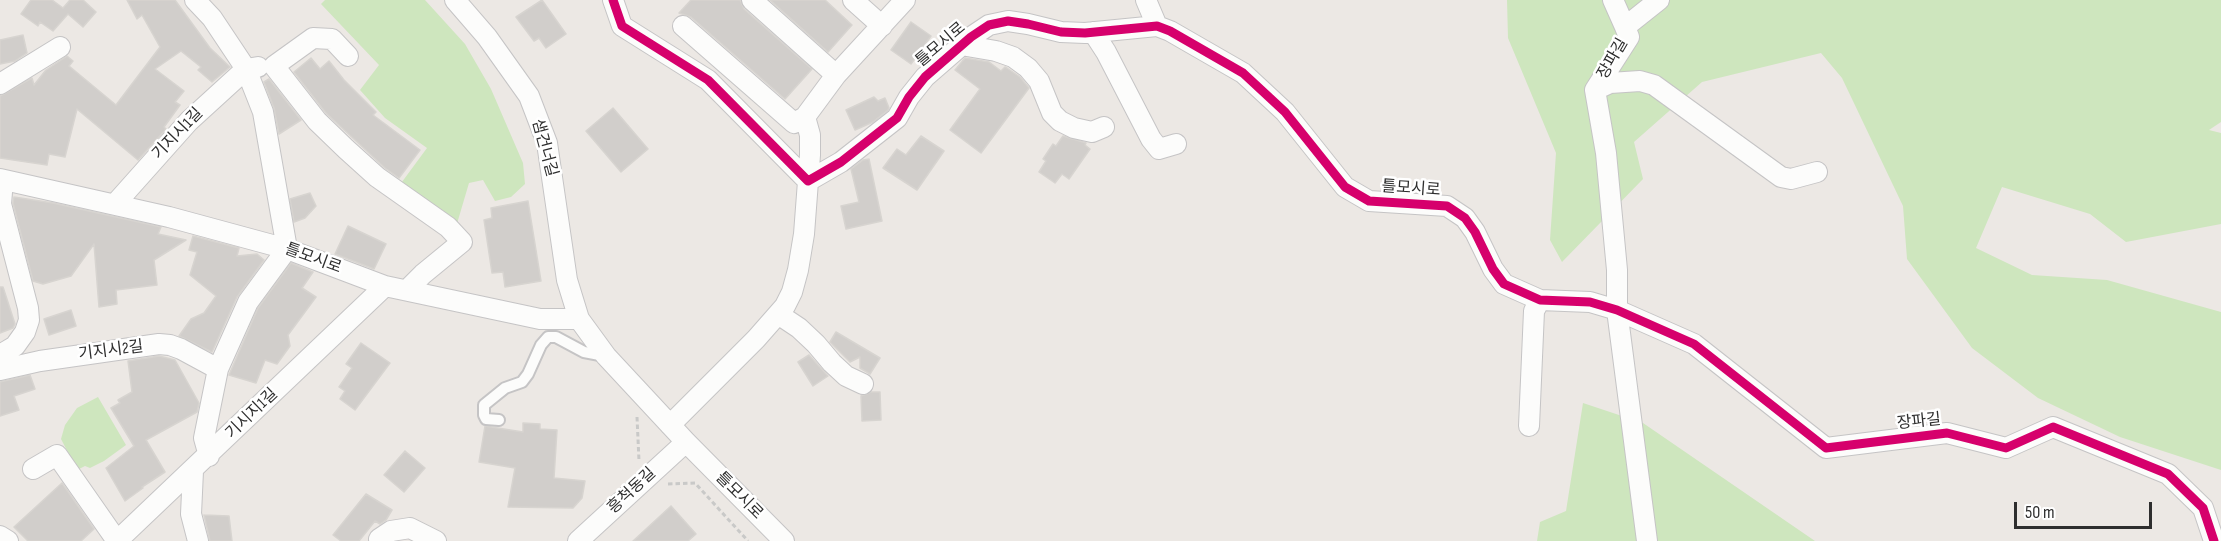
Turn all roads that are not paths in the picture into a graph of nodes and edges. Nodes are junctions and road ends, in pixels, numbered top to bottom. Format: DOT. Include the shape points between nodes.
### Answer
graph roads {
  1 [pos="195,0"];
  2 [pos="455,0"];
  3 [pos="613,0"];
  4 [pos="752,0"];
  5 [pos="853,0"];
  6 [pos="905,0"];
  7 [pos="1146,0"];
  8 [pos="1613,0"];
  9 [pos="1659,0"];
  10 [pos="683,26"];
  11 [pos="882,26"];
  12 [pos="1157,26"];
  13 [pos="1625,27"];
  14 [pos="1093,32"];
  15 [pos="961,45"];
  16 [pos="60,47"];
  17 [pos="348,56"];
  18 [pos="274,66"];
  19 [pos="246,69"];
  20 [pos="836,75"];
  21 [pos="0,84"];
  22 [pos="1595,90"];
  23 [pos="805,117"];
  24 [pos="1104,127"];
  25 [pos="1176,144"];
  26 [pos="1817,172"];
  27 [pos="2,180"];
  28 [pos="808,181"];
  29 [pos="114,204"];
  30 [pos="287,249"];
  31 [pos="385,286"];
  32 [pos="407,290"];
  33 [pos="1540,300"];
  34 [pos="1617,310"];
  35 [pos="778,314"];
  36 [pos="579,319"];
  37 [pos="0,355"];
  38 [pos="606,356"];
  39 [pos="218,369"];
  40 [pos="0,370"];
  41 [pos="863,384"];
  42 [pos="499,420"];
  43 [pos="670,425"];
  44 [pos="1529,426"];
  45 [pos="686,442"];
  46 [pos="209,456"];
  47 [pos="33,470"];
  48 [pos="193,471"];
  49 [pos="0,536"];
  50 [pos="8,541"];
  51 [pos="117,541"];
  52 [pos="198,541"];
  53 [pos="380,541"];
  54 [pos="436,541"];
  55 [pos="578,541"];
  56 [pos="784,541"];
  57 [pos="1647,541"];
  58 [pos="2214,541"];
  1 -- 19 [label="street"];
  2 -- 36 [label="street, 샘건너길" via="529,96 547,143 567,280"];
  3 -- 28 [label="street" via="622,26 708,80"];
  4 -- 20 [label="street"];
  5 -- 11 [label="street"];
  6 -- 11 [label="street"];
  7 -- 12 [label="street"];
  8 -- 13 [label="street, 장파길"];
  9 -- 13 [label="street, 장파길"];
  10 -- 23 [label="street" via="794,123"];
  11 -- 20 [label="street"];
  12 -- 14 [label="street, 틀모시로"];
  12 -- 33 [label="street, 틀모시로" via="1243,73 1285,112 1345,187 1369,201 1447,206 1465,218 1504,284"];
  13 -- 22 [label="street, 장파길" via="1629,37"];
  14 -- 15 [label="street, 틀모시로" via="1060,32 1008,21 989,25"];
  14 -- 25 [label="street" via="1151,139 1159,149"];
  15 -- 24 [label="street" via="996,51 1028,68 1039,81 1052,113 1067,124 1092,132"];
  15 -- 28 [label="street, 틀모시로" via="925,77 897,118 841,162"];
  16 -- 21 [label="street"];
  17 -- 18 [label="street" via="332,39 314,38"];
  18 -- 19 [label="street"];
  18 -- 32 [label="street" via="317,121 346,149 462,242"];
  19 -- 29 [label="street, 기지시1길" via="189,121"];
  19 -- 30 [label="street" via="263,112"];
  20 -- 23 [label="street"];
  22 -- 26 [label="street, 장파길" via="1610,83 1640,81 1654,85 1781,177 1791,179"];
  22 -- 34 [label="street, 장파길" via="1606,153"];
  23 -- 28 [label="street" via="810,135"];
  27 -- 29 [label="street, 틀모시로"];
  27 -- 37 [label="street" via="1,204 29,320 15,346"];
  28 -- 35 [label="street" via="798,270 792,292"];
  29 -- 30 [label="street, 틀모시로"];
  30 -- 31 [label="street, 틀모시로"];
  30 -- 39 [label="street" via="248,302"];
  31 -- 32 [label="street, 틀모시로"];
  31 -- 46 [label="street, 기시지1길"];
  32 -- 36 [label="street, 틀모시로" via="540,319"];
  33 -- 34 [label="street" via="1590,302"];
  33 -- 44 [label="street" via="1534,311"];
  34 -- 57 [label="street, 장파길"];
  34 -- 58 [label="street, 장파길" via="1694,344 1826,448 1947,433 2006,448 2053,427 2168,474 2203,508"];
  35 -- 41 [label="street" via="799,328 846,376"];
  35 -- 43 [label="street"];
  36 -- 38 [label="street, 틀모시로"];
  38 -- 42 [label="lane" via="584,352 556,337 548,338 522,382 505,388 484,405 486,418"];
  38 -- 43 [label="street, 틀모시로"];
  39 -- 40 [label="street, 기지시2길" via="181,349 159,344"];
  39 -- 46 [label="street" via="204,438"];
  43 -- 45 [label="street, 틀모시로"];
  45 -- 55 [label="street, 흥척동길"];
  45 -- 56 [label="street, 틀모시로"];
  46 -- 48 [label="street, 기시지1길"];
  47 -- 51 [label="street" via="57,455"];
  48 -- 51 [label="street, 기시지1길"];
  48 -- 52 [label="street" via="191,514"];
  49 -- 50 [label="street"];
  53 -- 54 [label="street" via="391,531 410,528"];
}
